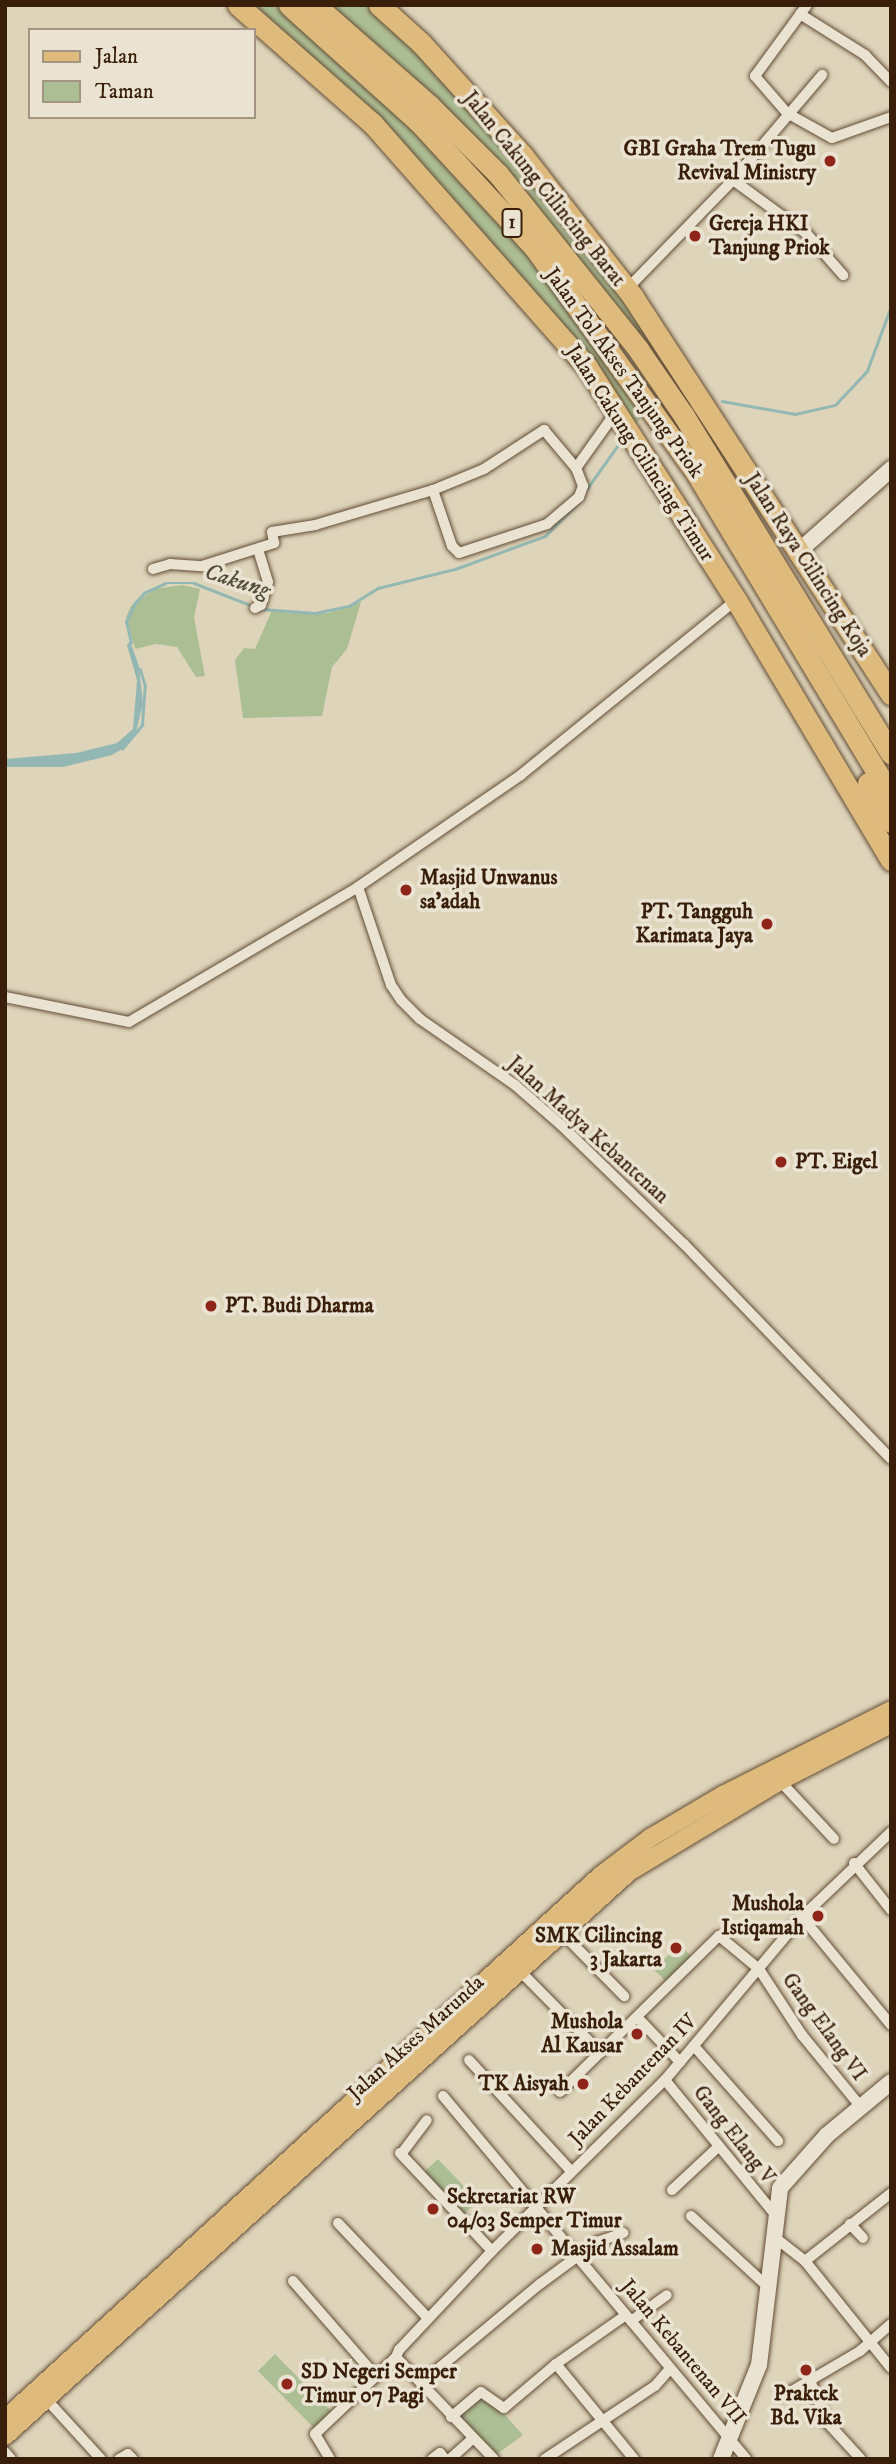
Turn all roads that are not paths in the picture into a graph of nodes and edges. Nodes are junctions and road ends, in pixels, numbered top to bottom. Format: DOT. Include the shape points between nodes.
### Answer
graph roads {
  1 [pos="238,5"];
  2 [pos="289,5"];
  3 [pos="314,5"];
  4 [pos="379,5"];
  5 [pos="804,9"];
  6 [pos="822,75"];
  7 [pos="891,82"];
  8 [pos="787,113"];
  9 [pos="891,117"];
  10 [pos="733,180"];
  11 [pos="843,275"];
  12 [pos="627,289"];
  13 [pos="617,413"];
  14 [pos="724,436"];
  15 [pos="576,468"];
  16 [pos="891,469"];
  17 [pos="697,474"];
  18 [pos="433,490"];
  19 [pos="258,549"];
  20 [pos="798,552"];
  21 [pos="153,569"];
  22 [pos="779,569"];
  23 [pos="736,600"];
  24 [pos="255,608"];
  25 [pos="891,695"];
  26 [pos="891,727"];
  27 [pos="891,754"];
  28 [pos="891,796"];
  29 [pos="891,821"];
  30 [pos="891,860"];
  31 [pos="358,887"];
  32 [pos="5,997"];
  33 [pos="891,1459"];
  34 [pos="891,1710"];
  35 [pos="891,1724"];
  36 [pos="780,1781"];
  37 [pos="891,1832"];
  38 [pos="834,1839"];
  39 [pos="854,1863"];
  40 [pos="891,1910"];
  41 [pos="802,1917"];
  42 [pos="564,1935"];
  43 [pos="759,1969"];
  44 [pos="522,1973"];
  45 [pos="624,1996"];
  46 [pos="638,2018"];
  47 [pos="891,2025"];
  48 [pos="694,2046"];
  49 [pos="601,2053"];
  50 [pos="470,2060"];
  51 [pos="680,2062"];
  52 [pos="665,2080"];
  53 [pos="891,2082"];
  54 [pos="560,2092"];
  55 [pos="443,2096"];
  56 [pos="861,2107"];
  57 [pos="427,2120"];
  58 [pos="778,2141"];
  59 [pos="717,2148"];
  60 [pos="571,2171"];
  61 [pos="672,2190"];
  62 [pos="891,2193"];
  63 [pos="538,2204"];
  64 [pos="774,2213"];
  65 [pos="691,2216"];
  66 [pos="338,2223"];
  67 [pos="850,2224"];
  68 [pos="623,2233"];
  69 [pos="773,2236"];
  70 [pos="863,2238"];
  71 [pos="492,2250"];
  72 [pos="581,2256"];
  73 [pos="805,2261"];
  74 [pos="293,2281"];
  75 [pos="769,2288"];
  76 [pos="667,2295"];
  77 [pos="427,2316"];
  78 [pos="629,2318"];
  79 [pos="891,2324"];
  80 [pos="870,2341"];
  81 [pos="398,2354"];
  82 [pos="556,2364"];
  83 [pos="891,2368"];
  84 [pos="670,2369"];
  85 [pos="376,2376"];
  86 [pos="810,2380"];
  87 [pos="421,2383"];
  88 [pos="785,2395"];
  89 [pos="48,2400"];
  90 [pos="451,2417"];
  91 [pos="602,2417"];
  92 [pos="5,2419"];
  93 [pos="5,2436"];
  94 [pos="472,2438"];
  95 [pos="731,2440"];
  96 [pos="5,2452"];
  97 [pos="325,2457"];
  98 [pos="11,2459"];
  99 [pos="100,2459"];
  100 [pos="119,2459"];
  101 [pos="133,2459"];
  102 [pos="432,2459"];
  103 [pos="448,2459"];
  104 [pos="494,2459"];
  105 [pos="545,2459"];
  106 [pos="634,2459"];
  107 [pos="721,2459"];
  108 [pos="747,2459"];
  109 [pos="860,2459"];
  1 -- 13 [label="highway, Jalan Cakung Cilincing Timur" via="403,156 556,328"];
  2 -- 17 [label="highway, Jalan Tol Akses Tanjung Priok / 1" via="419,122 534,247"];
  3 -- 22 [label="highway, Jalan Tol Akses Tanjung Priok / 1" via="430,106 498,174 558,245 684,415"];
  4 -- 12 [label="highway, Jalan Cakung Cilincing Barat" via="421,43 523,156"];
  5 -- 7 [label="street"];
  5 -- 8 [label="street" via="755,76"];
  6 -- 8 [label="street"];
  8 -- 9 [label="street" via="828,137"];
  8 -- 10 [label="street"];
  10 -- 11 [label="street" via="807,234"];
  10 -- 12 [label="street"];
  12 -- 14 [label="highway, Jalan Cakung Cilincing Barat"];
  13 -- 15 [label="street"];
  13 -- 23 [label="highway, Jalan Cakung Cilincing Timur"];
  14 -- 20 [label="highway, Jalan Raya Cilincing Koja"];
  15 -- 18 [label="street" via="544,430 484,469"];
  15 -- 18 [label="street" via="583,486 569,510 517,536 459,553 452,546"];
  16 -- 20 [label="street"];
  17 -- 28 [label="highway, Jalan Tol Akses Tanjung Priok / 1"];
  17 -- 29 [label="highway" via="700,503"];
  18 -- 19 [label="street" via="315,525 272,532 274,543"];
  19 -- 21 [label="street" via="202,566 170,564"];
  19 -- 24 [label="street" via="268,582 261,605"];
  20 -- 25 [label="highway, Jalan Raya Cilincing Koja"];
  22 -- 26 [label="highway" via="799,580"];
  22 -- 27 [label="highway, Jalan Tol Akses Tanjung Priok / 1"];
  23 -- 30 [label="highway, Jalan Cakung Cilincing Timur"];
  23 -- 31 [label="street" via="521,775"];
  31 -- 32 [label="street" via="129,1022"];
  31 -- 33 [label="street, Jalan Madya Kebantenan" via="391,985 401,1000 420,1020 515,1085 561,1125 684,1244"];
  34 -- 92 [label="main road, Jalan Akses Marunda" via="723,1795 650,1838 600,1876"];
  35 -- 36 [label="main road, Jalan Akses Marunda"];
  36 -- 38 [label="street"];
  36 -- 42 [label="main road, Jalan Akses Marunda" via="629,1872"];
  37 -- 39 [label="street, Jalan Kebantenan IV"];
  39 -- 40 [label="street"];
  39 -- 41 [label="street, Jalan Kebantenan IV"];
  41 -- 43 [label="street, Jalan Kebantenan IV"];
  41 -- 47 [label="street"];
  42 -- 44 [label="main road, Jalan Akses Marunda"];
  42 -- 45 [label="street"];
  43 -- 46 [label="street, Gang Elang VI" via="718,1936"];
  43 -- 48 [label="street, Jalan Kebantenan IV"];
  43 -- 56 [label="street, Gang Elang VI" via="802,2035"];
  44 -- 49 [label="street"];
  44 -- 89 [label="main road, Jalan Akses Marunda"];
  46 -- 49 [label="street"];
  46 -- 51 [label="street"];
  48 -- 51 [label="street, Jalan Kebantenan IV"];
  48 -- 58 [label="street"];
  49 -- 54 [label="street"];
  50 -- 60 [label="street"];
  51 -- 52 [label="street, Jalan Kebantenan IV"];
  52 -- 59 [label="street, Gang Elang V"];
  52 -- 60 [label="street, Jalan Kebantenan IV"];
  53 -- 56 [label="street"];
  55 -- 63 [label="street, Jalan Kebantenan VII"];
  56 -- 64 [label="street" via="795,2166 779,2188"];
  57 -- 71 [label="street" via="401,2153"];
  59 -- 61 [label="street"];
  59 -- 64 [label="street, Gang Elang V"];
  60 -- 63 [label="street, Jalan Kebantenan IV"];
  62 -- 67 [label="street"];
  63 -- 71 [label="street, Jalan Kebantenan IV"];
  63 -- 72 [label="street, Jalan Kebantenan VII"];
  64 -- 69 [label="street"];
  65 -- 75 [label="street"];
  66 -- 77 [label="street"];
  67 -- 70 [label="street"];
  67 -- 73 [label="street"];
  68 -- 72 [label="street" via="597,2242"];
  69 -- 73 [label="street"];
  69 -- 75 [label="street"];
  71 -- 77 [label="street, Jalan Kebantenan IV"];
  72 -- 78 [label="street, Jalan Kebantenan VII"];
  72 -- 87 [label="street" via="540,2284"];
  73 -- 80 [label="street"];
  74 -- 85 [label="street"];
  75 -- 95 [label="street" via="759,2365"];
  76 -- 78 [label="street"];
  77 -- 81 [label="street, Jalan Kebantenan IV"];
  78 -- 82 [label="street"];
  78 -- 84 [label="street, Jalan Kebantenan VII"];
  79 -- 80 [label="street"];
  80 -- 83 [label="street"];
  80 -- 86 [label="street"];
  81 -- 85 [label="street, Jalan Kebantenan IV"];
  81 -- 87 [label="street"];
  82 -- 90 [label="street" via="505,2408 481,2392"];
  82 -- 91 [label="street"];
  84 -- 91 [label="street" via="655,2386"];
  84 -- 95 [label="street, Jalan Kebantenan VII"];
  85 -- 97 [label="street, Jalan Kebantenan IV" via="315,2434"];
  86 -- 88 [label="street"];
  86 -- 109 [label="street" via="826,2421"];
  87 -- 90 [label="street"];
  89 -- 93 [label="main road, Jalan Akses Marunda"];
  89 -- 99 [label="street"];
  90 -- 94 [label="street"];
  91 -- 105 [label="street"];
  91 -- 106 [label="street"];
  94 -- 103 [label="street"];
  94 -- 104 [label="street"];
  95 -- 107 [label="street"];
  95 -- 108 [label="street, Jalan Kebantenan VII"];
  96 -- 98 [label="street"];
  100 -- 101 [label="street" via="125,2454"];
  102 -- 103 [label="street" via="440,2453"];
}
